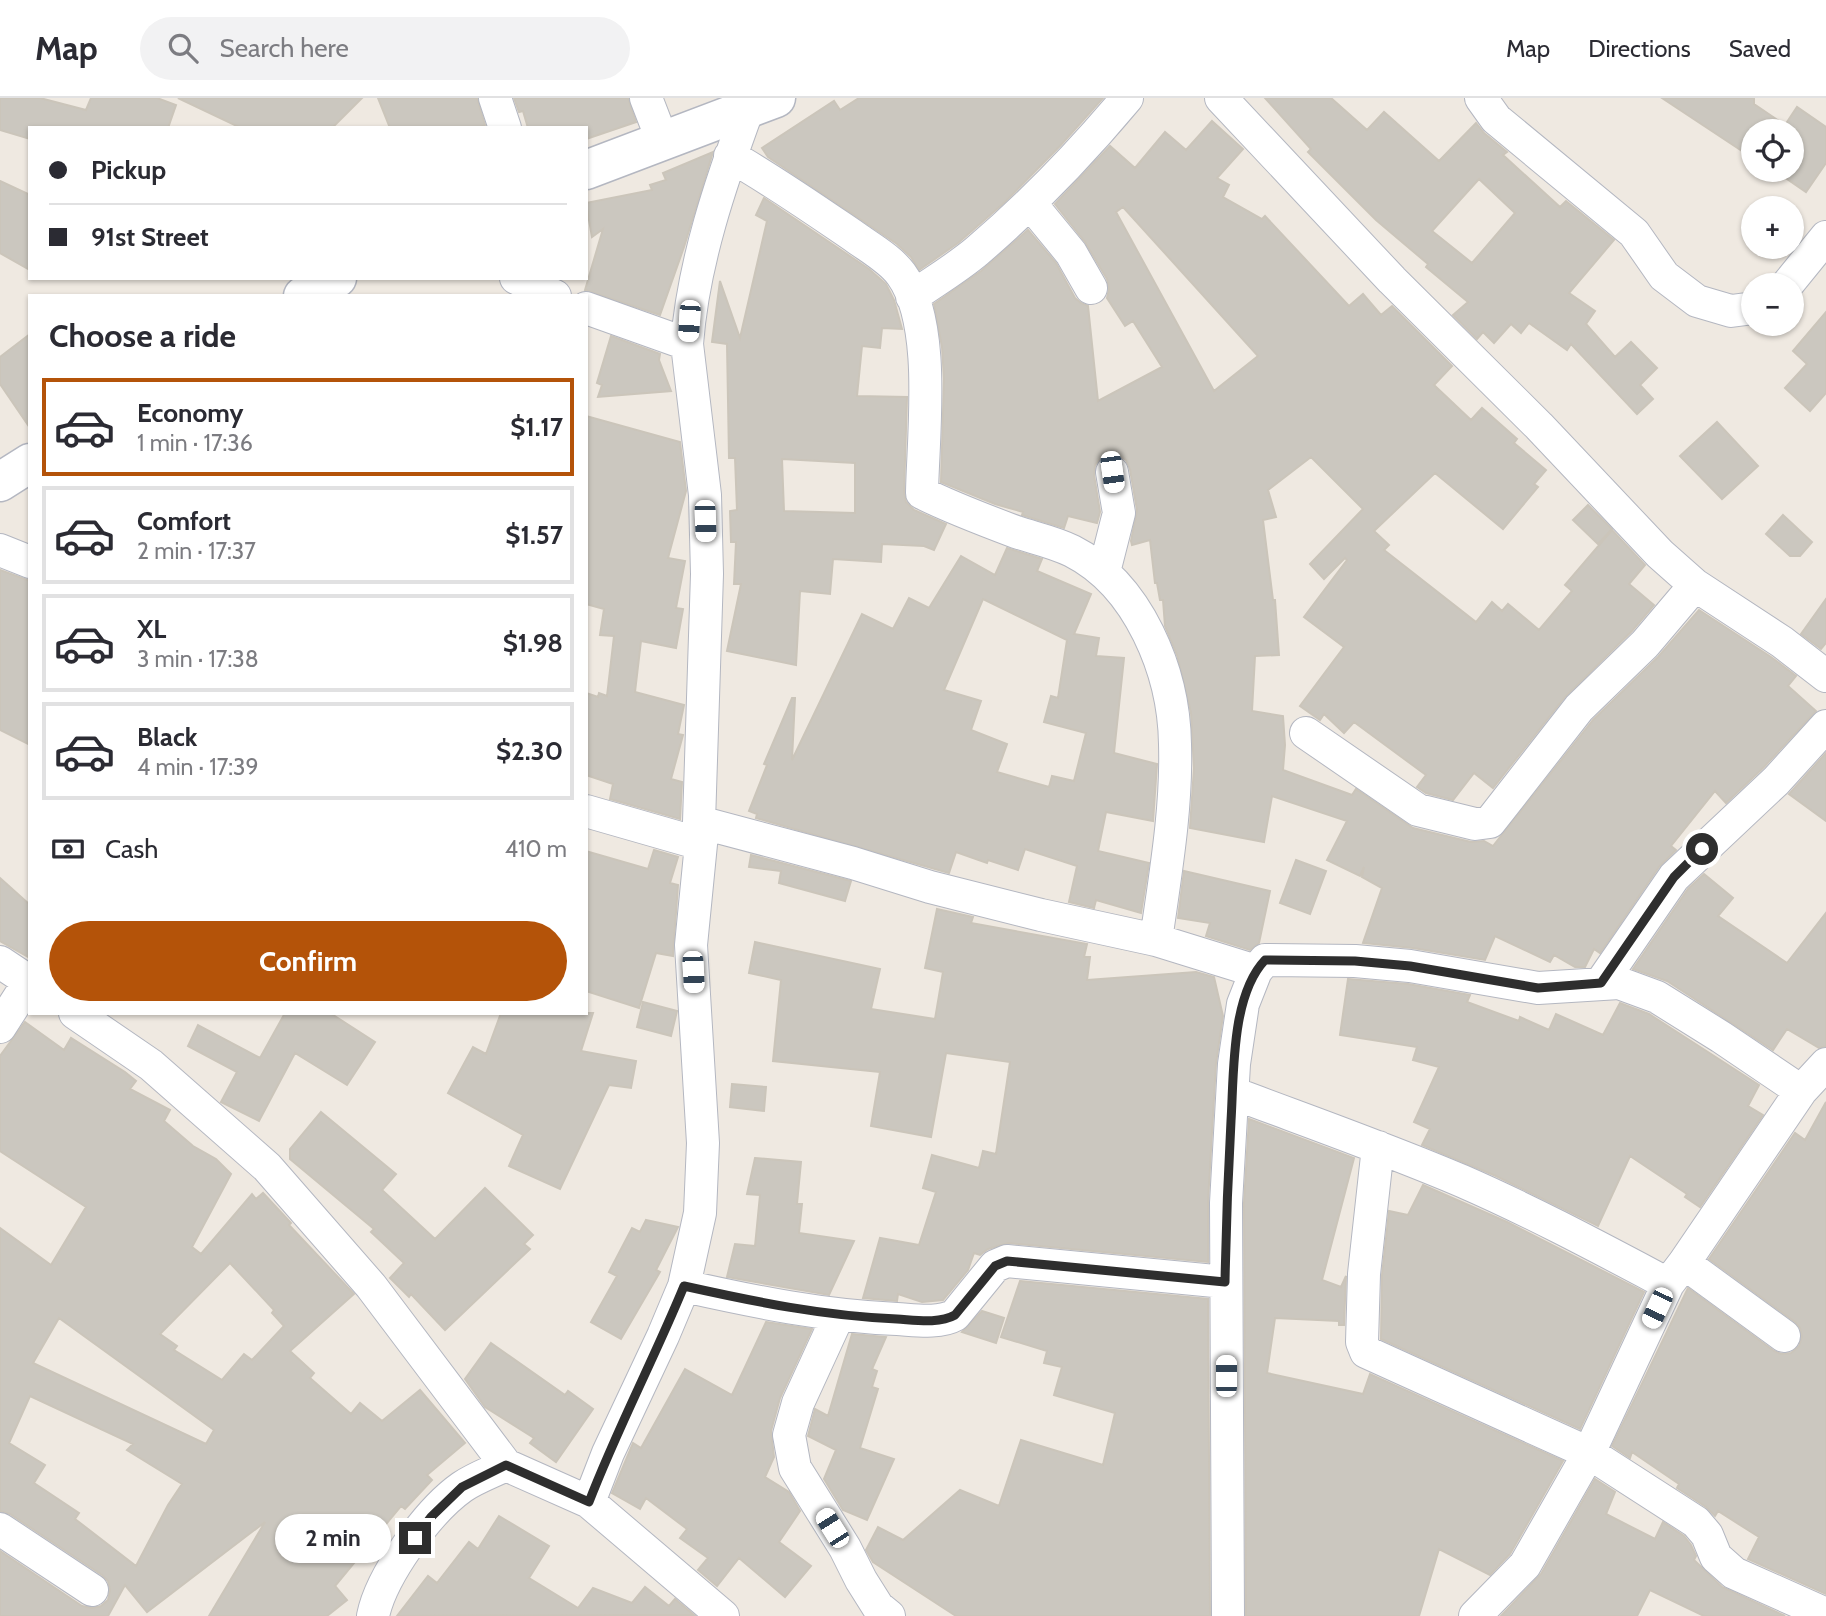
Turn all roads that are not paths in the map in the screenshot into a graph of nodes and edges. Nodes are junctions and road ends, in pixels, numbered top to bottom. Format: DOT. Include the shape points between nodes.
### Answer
graph roads {
  1 [pos="495,98"];
  2 [pos="646,98"];
  3 [pos="1127,98"];
  4 [pos="1221,98"];
  5 [pos="1480,98"];
  6 [pos="763,102"];
  7 [pos="504,126"];
  8 [pos="663,142"];
  9 [pos="730,156"];
  10 [pos="588,169"];
  11 [pos="1030,202"];
  12 [pos="1826,237"];
  13 [pos="1797,273"];
  14 [pos="333,280"];
  15 [pos="520,280"];
  16 [pos="1091,288"];
  17 [pos="307,294"];
  18 [pos="551,294"];
  19 [pos="912,297"];
  20 [pos="588,309"];
  21 [pos="1741,310"];
  22 [pos="687,344"];
  23 [pos="28,464"];
  24 [pos="1112,472"];
  25 [pos="0,482"];
  26 [pos="0,550"];
  27 [pos="28,561"];
  28 [pos="1104,572"];
  29 [pos="1695,585"];
  30 [pos="1826,676"];
  31 [pos="1826,726"];
  32 [pos="1306,733"];
  33 [pos="588,811"];
  34 [pos="700,833"];
  35 [pos="1156,940"];
  36 [pos="0,962"];
  37 [pos="1256,971"];
  38 [pos="28,981"];
  39 [pos="1601,983"];
  40 [pos="28,984"];
  41 [pos="78,1015"];
  42 [pos="0,1027"];
  43 [pos="1826,1064"];
  44 [pos="1801,1091"];
  45 [pos="1233,1093"];
  46 [pos="1378,1147"];
  47 [pos="1676,1273"];
  48 [pos="1225,1282"];
  49 [pos="684,1286"];
  50 [pos="838,1316"];
  51 [pos="1784,1336"];
  52 [pos="1589,1453"];
  53 [pos="506,1465"];
  54 [pos="589,1502"];
  55 [pos="0,1530"];
  56 [pos="92,1590"];
  57 [pos="1826,1614"];
  58 [pos="373,1616"];
  59 [pos="723,1616"];
  60 [pos="889,1616"];
  61 [pos="1228,1616"];
  62 [pos="1475,1616"];
  1 -- 7 [label="street"];
  2 -- 8 [label="street"];
  3 -- 11 [label="street" via="1074,160"];
  4 -- 29 [label="street" via="1392,280"];
  5 -- 21 [label="street" via="1496,119 1634,233 1664,276 1697,301 1731,312"];
  6 -- 8 [label="street"];
  6 -- 9 [label="street"];
  8 -- 10 [label="street"];
  9 -- 19 [label="street" via="883,257 901,274"];
  9 -- 22 [label="street" via="696,284"];
  11 -- 16 [label="street" via="1071,253"];
  11 -- 19 [label="street" via="975,252"];
  12 -- 13 [label="street"];
  14 -- 17 [label="street"];
  15 -- 18 [label="street"];
  19 -- 28 [label="street" via="920,319 926,395 922,493 1071,550"];
  20 -- 22 [label="street"];
  22 -- 34 [label="street" via="705,495"];
  23 -- 25 [label="street"];
  24 -- 28 [label="street" via="1119,513"];
  26 -- 27 [label="street"];
  28 -- 35 [label="street" via="1144,623 1171,700 1175,744 1172,815"];
  29 -- 30 [label="street"];
  29 -- 32 [label="street" via="1645,644 1579,708 1490,822 1475,824 1418,810"];
  31 -- 39 [label="street" via="1674,877"];
  33 -- 34 [label="street"];
  34 -- 35 [label="street" via="853,863 930,887"];
  34 -- 49 [label="street" via="691,945 703,1143 700,1213"];
  35 -- 37 [label="street"];
  36 -- 38 [label="street"];
  37 -- 39 [label="street" via="1270,959 1343,960 1410,966 1538,988"];
  37 -- 45 [label="street" via="1243,1004"];
  39 -- 44 [label="street" via="1619,984 1657,998"];
  40 -- 42 [label="street"];
  41 -- 53 [label="street" via="150,1065 267,1167 371,1286"];
  43 -- 44 [label="street"];
  44 -- 47 [label="street"];
  45 -- 46 [label="street"];
  45 -- 48 [label="street"];
  46 -- 47 [label="street"];
  46 -- 52 [label="street" via="1364,1274 1362,1342 1366,1352"];
  47 -- 51 [label="street"];
  47 -- 52 [label="street"];
  48 -- 50 [label="street" via="1007,1261 995,1266 948,1319"];
  48 -- 61 [label="street"];
  49 -- 50 [label="street"];
  49 -- 54 [label="street"];
  50 -- 60 [label="street" via="798,1403 789,1435 795,1468 878,1607"];
  52 -- 57 [label="street" via="1696,1522 1717,1557 1734,1573"];
  52 -- 62 [label="street" via="1525,1565"];
  53 -- 54 [label="street"];
  53 -- 58 [label="street" via="462,1487 431,1517 399,1558"];
  54 -- 59 [label="street"];
  55 -- 56 [label="street"];
}
